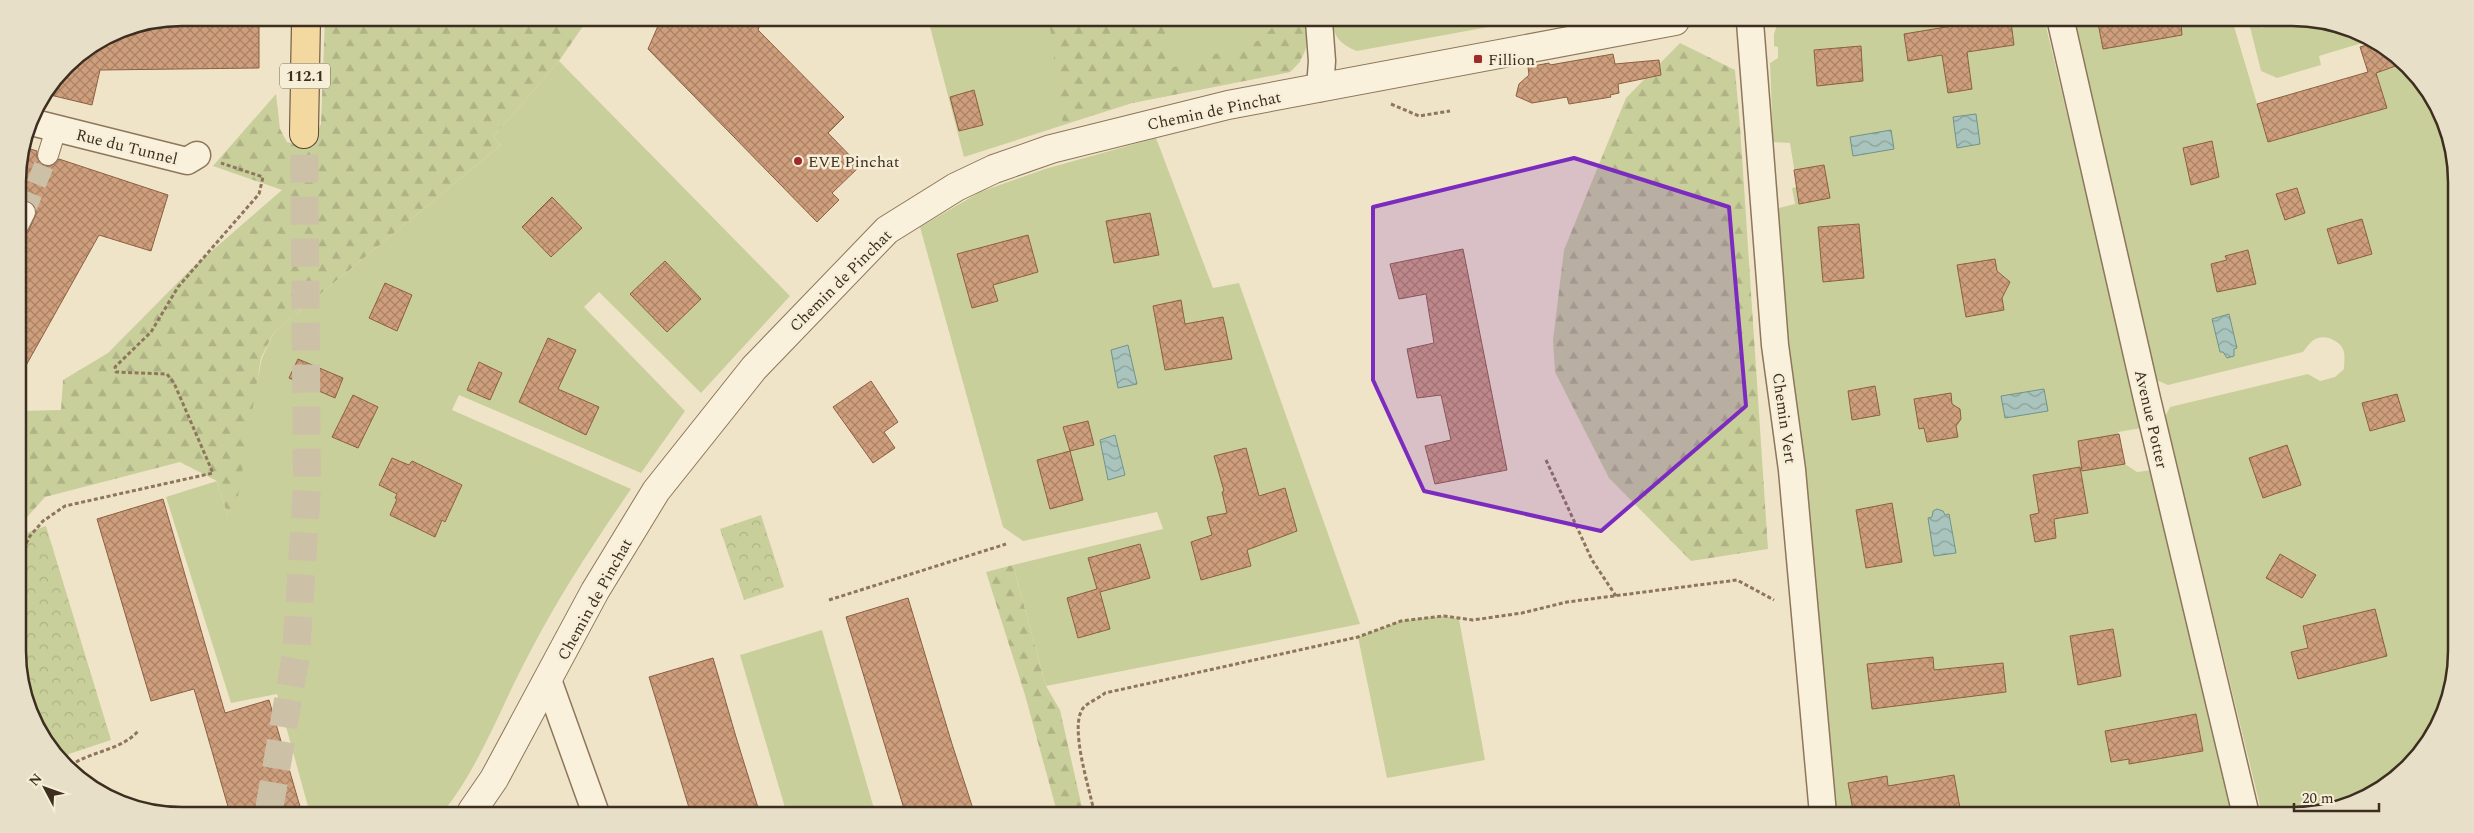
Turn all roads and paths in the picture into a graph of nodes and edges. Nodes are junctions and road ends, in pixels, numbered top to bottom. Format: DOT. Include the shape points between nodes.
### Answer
graph roads {
  1 [pos="1319,26"];
  2 [pos="1652,26"];
  3 [pos="1750,26"];
  4 [pos="2062,26"];
  5 [pos="306,27"];
  6 [pos="1320,88"];
  7 [pos="1389,103"];
  8 [pos="1450,111"];
  9 [pos="43,126"];
  10 [pos="304,134"];
  11 [pos="48,155"];
  12 [pos="197,156"];
  13 [pos="1546,460"];
  14 [pos="26,543"];
  15 [pos="1006,544"];
  16 [pos="1616,596"];
  17 [pos="829,600"];
  18 [pos="1774,600"];
  19 [pos="548,680"];
  20 [pos="138,731"];
  21 [pos="76,762"];
  22 [pos="1822,806"];
  23 [pos="2244,806"];
  24 [pos="475,807"];
  25 [pos="593,807"];
  26 [pos="1093,807"];
  1 -- 6 [label="street"];
  2 -- 6 [label="street, Chemin de Pinchat"];
  3 -- 22 [label="street, Chemin Vert" via="1775,345 1792,470"];
  4 -- 23 [label="street, Avenue Potter"];
  5 -- 10 [label="main road, 112.1"];
  6 -- 19 [label="street, Chemin de Pinchat" via="1203,110 1051,148 956,188 887,230 754,368 656,491 595,591"];
  7 -- 8 [label="path" via="1419,116"];
  9 -- 11 [label="street, Rue du Tunnel"];
  9 -- 12 [label="street, Rue du Tunnel" via="187,161"];
  12 -- 14 [label="path" via="263,177 259,194 178,287 151,332 115,367 116,372 167,374 174,383 213,473 65,506 43,521"];
  13 -- 16 [label="path" via="1592,560"];
  15 -- 17 [label="path"];
  16 -- 18 [label="path" via="1737,580"];
  16 -- 26 [label="path" via="1473,620 1444,616 1401,621 1358,637 1105,693 1084,706 1077,729"];
  19 -- 24 [label="street, Chemin de Pinchat"];
  19 -- 25 [label="street"];
  20 -- 21 [label="path" via="132,738"];
}
